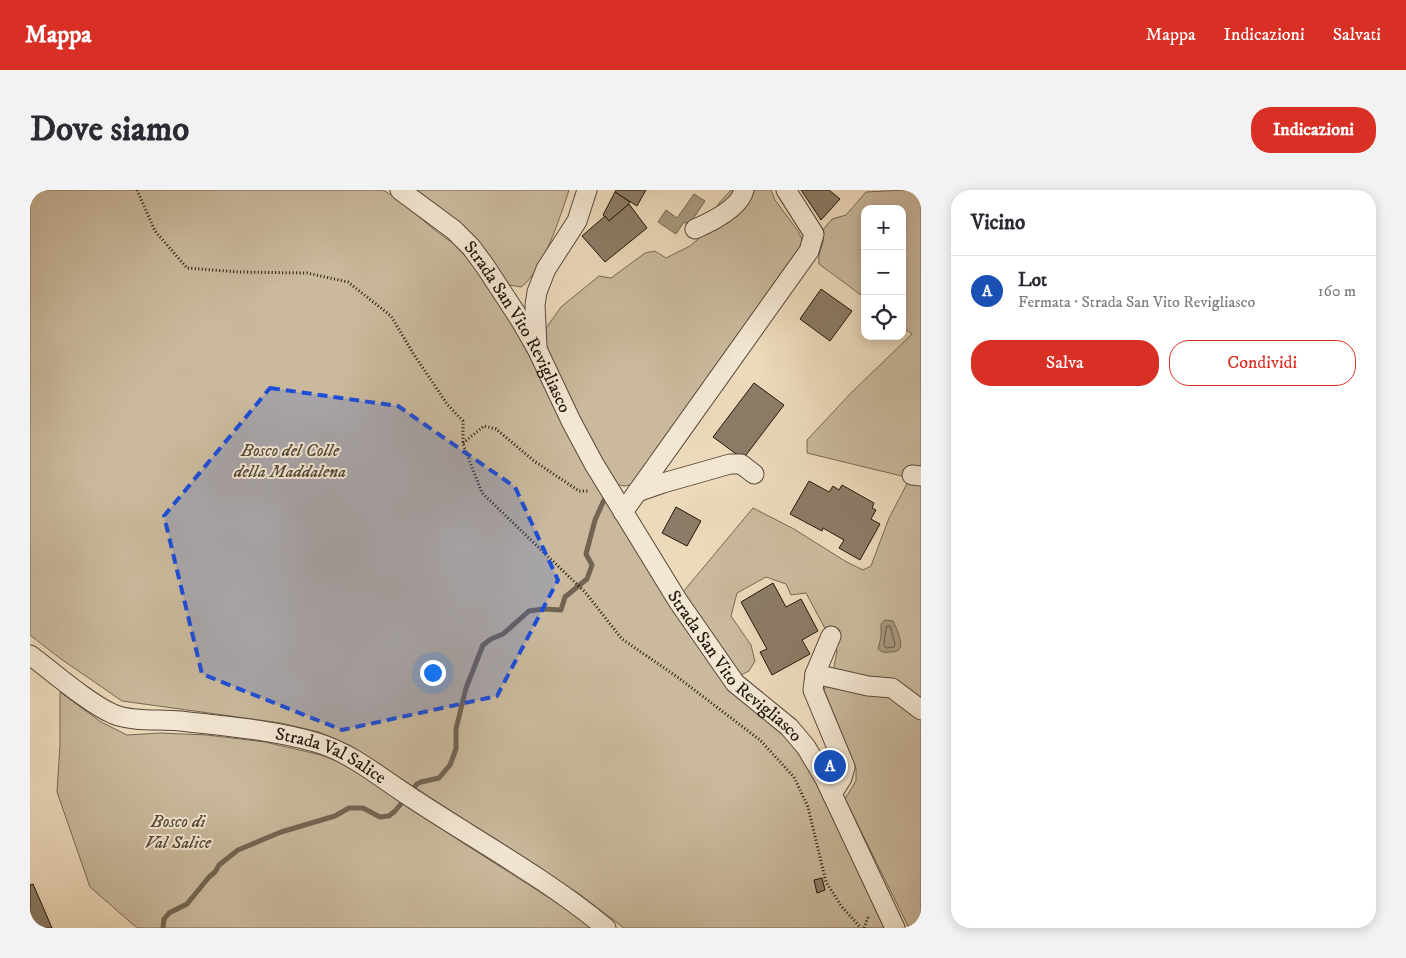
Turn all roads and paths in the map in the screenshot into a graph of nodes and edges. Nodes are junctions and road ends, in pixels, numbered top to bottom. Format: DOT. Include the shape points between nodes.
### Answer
graph roads {
  1 [pos="137,190"];
  2 [pos="400,190"];
  3 [pos="587,190"];
  4 [pos="744,190"];
  5 [pos="786,190"];
  6 [pos="696,229"];
  7 [pos="537,350"];
  8 [pos="463,444"];
  9 [pos="754,474"];
  10 [pos="609,489"];
  11 [pos="637,492"];
  12 [pos="623,512"];
  13 [pos="831,636"];
  14 [pos="30,655"];
  15 [pos="815,674"];
  16 [pos="921,710"];
  17 [pos="832,794"];
  18 [pos="871,907"];
  19 [pos="606,928"];
  20 [pos="863,928"];
  21 [pos="895,928"];
  1 -- 8 [label="path" via="155,231 187,268 307,273 348,282 390,316 437,390 463,421"];
  2 -- 7 [label="street, Strada San Vito Revigliasco" via="454,230 471,247"];
  3 -- 7 [label="street" via="577,222 546,269 538,292 535,305"];
  4 -- 6 [label="street" via="736,204"];
  5 -- 11 [label="street" via="814,234 809,251"];
  7 -- 10 [label="street, Strada San Vito Revigliasco"];
  8 -- 10 [label="path" via="484,426 496,429 534,462 579,491"];
  8 -- 20 [label="path" via="482,494 585,592 622,639 760,740 794,777 808,807 826,882 842,907"];
  9 -- 11 [label="street" via="741,464 730,464"];
  10 -- 12 [label="street, Strada San Vito Revigliasco"];
  11 -- 12 [label="street"];
  12 -- 17 [label="street, Strada San Vito Revigliasco" via="725,669 736,683 789,727 810,755"];
  13 -- 15 [label="street"];
  14 -- 19 [label="street, Strada Val Salice" via="113,714 294,737 345,754 538,878"];
  15 -- 16 [label="street" via="892,688"];
  15 -- 17 [label="street" via="813,690 845,766"];
  17 -- 21 [label="street, Strada San Vito Revigliasco"];
  18 -- 20 [label="path"];
}
